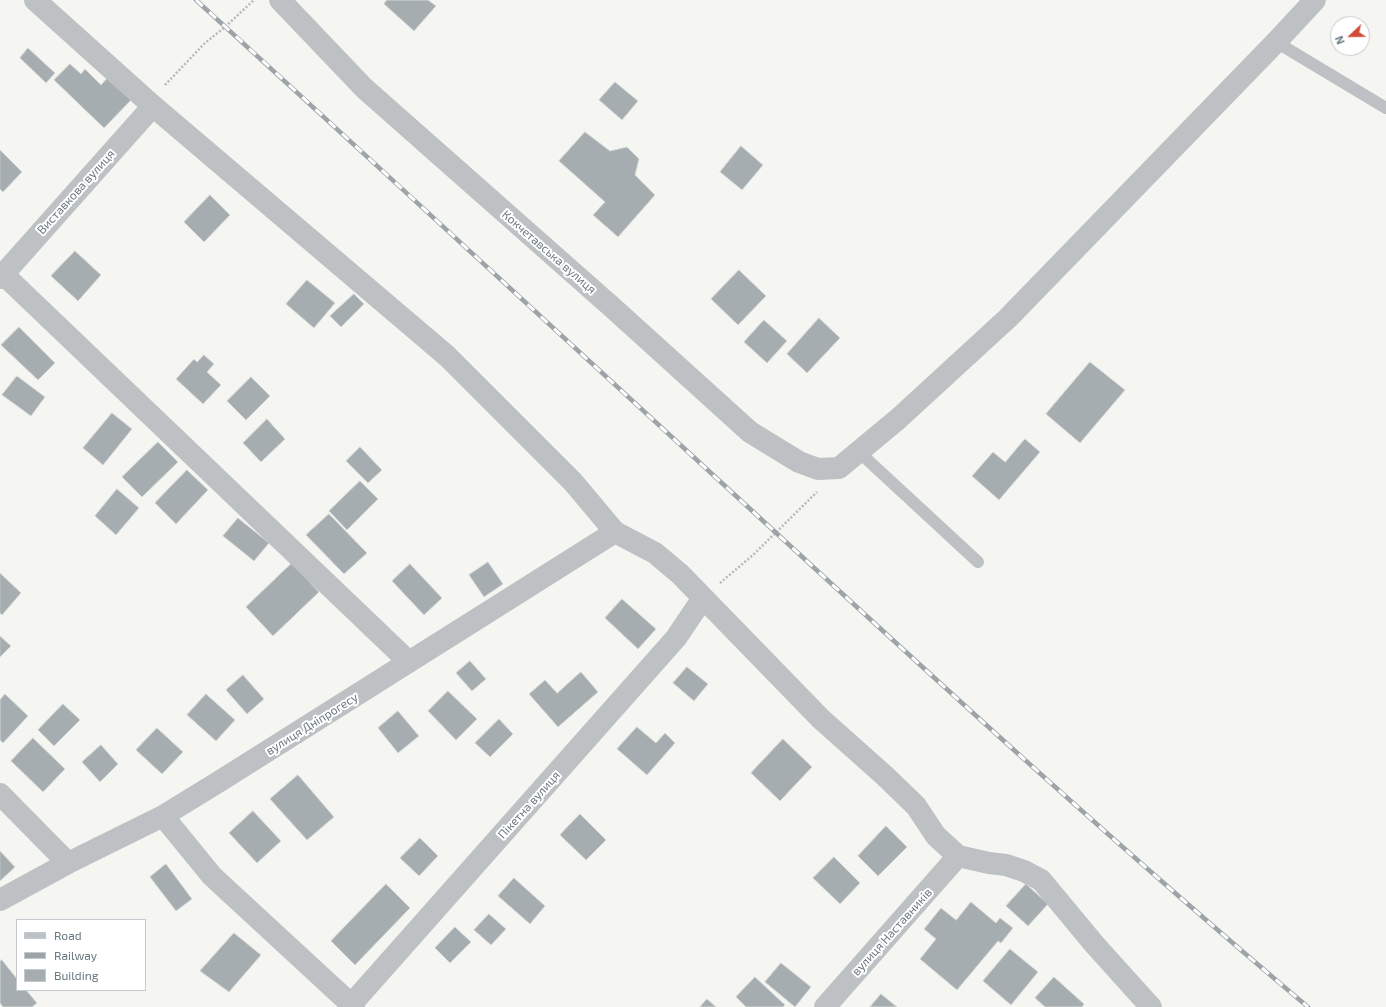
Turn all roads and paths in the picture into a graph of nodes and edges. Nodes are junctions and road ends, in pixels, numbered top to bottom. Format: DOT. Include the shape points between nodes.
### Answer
graph roads {
  1 [pos="34,0"];
  2 [pos="254,0"];
  3 [pos="280,0"];
  4 [pos="1315,0"];
  5 [pos="1276,42"];
  6 [pos="153,106"];
  7 [pos="1386,108"];
  8 [pos="2,276"];
  9 [pos="859,452"];
  10 [pos="839,468"];
  11 [pos="615,532"];
  12 [pos="978,562"];
  13 [pos="703,598"];
  14 [pos="409,662"];
  15 [pos="0,794"];
  16 [pos="163,816"];
  17 [pos="958,856"];
  18 [pos="68,863"];
  19 [pos="0,900"];
  20 [pos="352,1006"];
  21 [pos="825,1007"];
  22 [pos="1151,1007"];
  1 -- 6 [label="street"];
  2 -- 6 [label="path" via="205,43 165,84"];
  3 -- 10 [label="street, Кокчетавська вулиця" via="364,88 750,432 805,464 818,469"];
  4 -- 5 [label="street"];
  5 -- 7 [label="lane"];
  5 -- 9 [label="street" via="1008,318"];
  6 -- 8 [label="street, Виставкова вулиця"];
  6 -- 11 [label="street" via="447,356 573,482"];
  8 -- 14 [label="street"];
  9 -- 10 [label="street"];
  9 -- 12 [label="lane"];
  10 -- 13 [label="path" via="753,555"];
  11 -- 13 [label="street" via="655,553"];
  11 -- 14 [label="street, вулиця Дніпрогесу"];
  13 -- 17 [label="street" via="821,719 916,806 936,836"];
  13 -- 20 [label="street, Пікетна вулиця" via="676,638"];
  14 -- 16 [label="street, вулиця Дніпрогесу"];
  15 -- 18 [label="street"];
  16 -- 18 [label="street, вулиця Дніпрогесу"];
  16 -- 20 [label="street" via="212,876"];
  17 -- 21 [label="street, вулиця Наставників"];
  17 -- 22 [label="street" via="1006,865 1040,880"];
  18 -- 19 [label="street, вулиця Дніпрогесу"];
}
